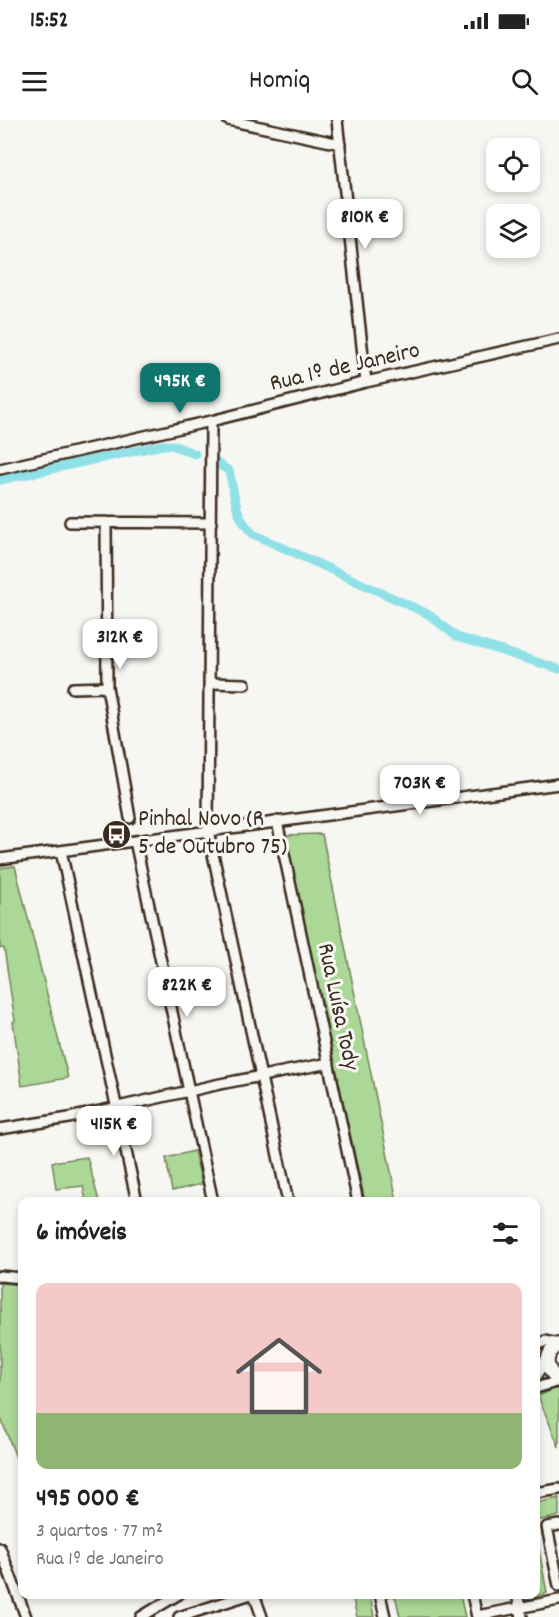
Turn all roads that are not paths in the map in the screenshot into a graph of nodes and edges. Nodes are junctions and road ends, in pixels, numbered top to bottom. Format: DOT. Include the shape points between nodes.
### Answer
graph roads {
  1 [pos="228,120"];
  2 [pos="338,120"];
  3 [pos="340,144"];
  4 [pos="559,339"];
  5 [pos="366,382"];
  6 [pos="211,421"];
  7 [pos="0,469"];
  8 [pos="70,522"];
  9 [pos="106,522"];
  10 [pos="211,523"];
  11 [pos="209,683"];
  12 [pos="245,684"];
  13 [pos="107,687"];
  14 [pos="73,688"];
  15 [pos="559,784"];
  16 [pos="130,818"];
  17 [pos="277,821"];
  18 [pos="208,831"];
  19 [pos="135,841"];
  20 [pos="61,851"];
  21 [pos="0,859"];
  22 [pos="329,1063"];
  23 [pos="261,1076"];
  24 [pos="189,1091"];
  25 [pos="117,1107"];
  26 [pos="0,1129"];
  27 [pos="136,1197"];
  28 [pos="212,1197"];
  29 [pos="287,1197"];
  30 [pos="357,1197"];
  31 [pos="0,1276"];
  32 [pos="18,1278"];
  33 [pos="540,1344"];
  34 [pos="559,1344"];
  35 [pos="549,1353"];
  36 [pos="540,1369"];
  37 [pos="559,1380"];
  38 [pos="540,1387"];
  39 [pos="559,1489"];
  40 [pos="540,1492"];
  41 [pos="559,1525"];
  42 [pos="0,1548"];
  43 [pos="559,1586"];
  44 [pos="18,1590"];
  45 [pos="21,1599"];
  46 [pos="173,1599"];
  47 [pos="236,1599"];
  48 [pos="254,1599"];
  49 [pos="381,1599"];
  50 [pos="473,1599"];
  51 [pos="559,1600"];
  52 [pos="521,1612"];
  53 [pos="157,1613"];
  54 [pos="477,1616"];
  55 [pos="26,1617"];
  56 [pos="141,1617"];
  57 [pos="179,1617"];
  58 [pos="262,1617"];
  59 [pos="385,1617"];
  1 -- 3 [label="street"];
  2 -- 3 [label="street"];
  3 -- 5 [label="street"];
  4 -- 5 [label="street, Rua 1º de Janeiro"];
  5 -- 6 [label="street, Rua 1º de Janeiro"];
  6 -- 7 [label="street, Rua 1º de Janeiro"];
  6 -- 10 [label="street"];
  8 -- 9 [label="street"];
  9 -- 10 [label="street"];
  9 -- 13 [label="street"];
  10 -- 11 [label="street"];
  11 -- 12 [label="street"];
  11 -- 18 [label="street"];
  13 -- 14 [label="street"];
  13 -- 16 [label="street"];
  15 -- 17 [label="street"];
  17 -- 18 [label="street"];
  17 -- 22 [label="street, Rua Luísa Tody"];
  18 -- 19 [label="street"];
  18 -- 23 [label="street"];
  19 -- 20 [label="street"];
  19 -- 24 [label="street"];
  20 -- 21 [label="street"];
  20 -- 25 [label="street"];
  22 -- 23 [label="street"];
  22 -- 30 [label="street, Rua Luísa Tody"];
  23 -- 24 [label="street"];
  23 -- 29 [label="street"];
  24 -- 25 [label="street"];
  24 -- 28 [label="street"];
  25 -- 26 [label="street"];
  25 -- 27 [label="street"];
  31 -- 32 [label="street"];
  33 -- 34 [label="street"];
  34 -- 35 [label="main road"];
  35 -- 36 [label="street"];
  35 -- 37 [label="main road" via="549,1370"];
  37 -- 38 [label="street"];
  39 -- 40 [label="street"];
  41 -- 43 [label="street" via="547,1527"];
  42 -- 44 [label="street"];
  45 -- 55 [label="street"];
  46 -- 53 [label="street"];
  47 -- 57 [label="street"];
  48 -- 58 [label="street"];
  49 -- 59 [label="street"];
  50 -- 54 [label="street"];
  51 -- 52 [label="street"];
  52 -- 54 [label="street"];
  53 -- 56 [label="street"];
}
